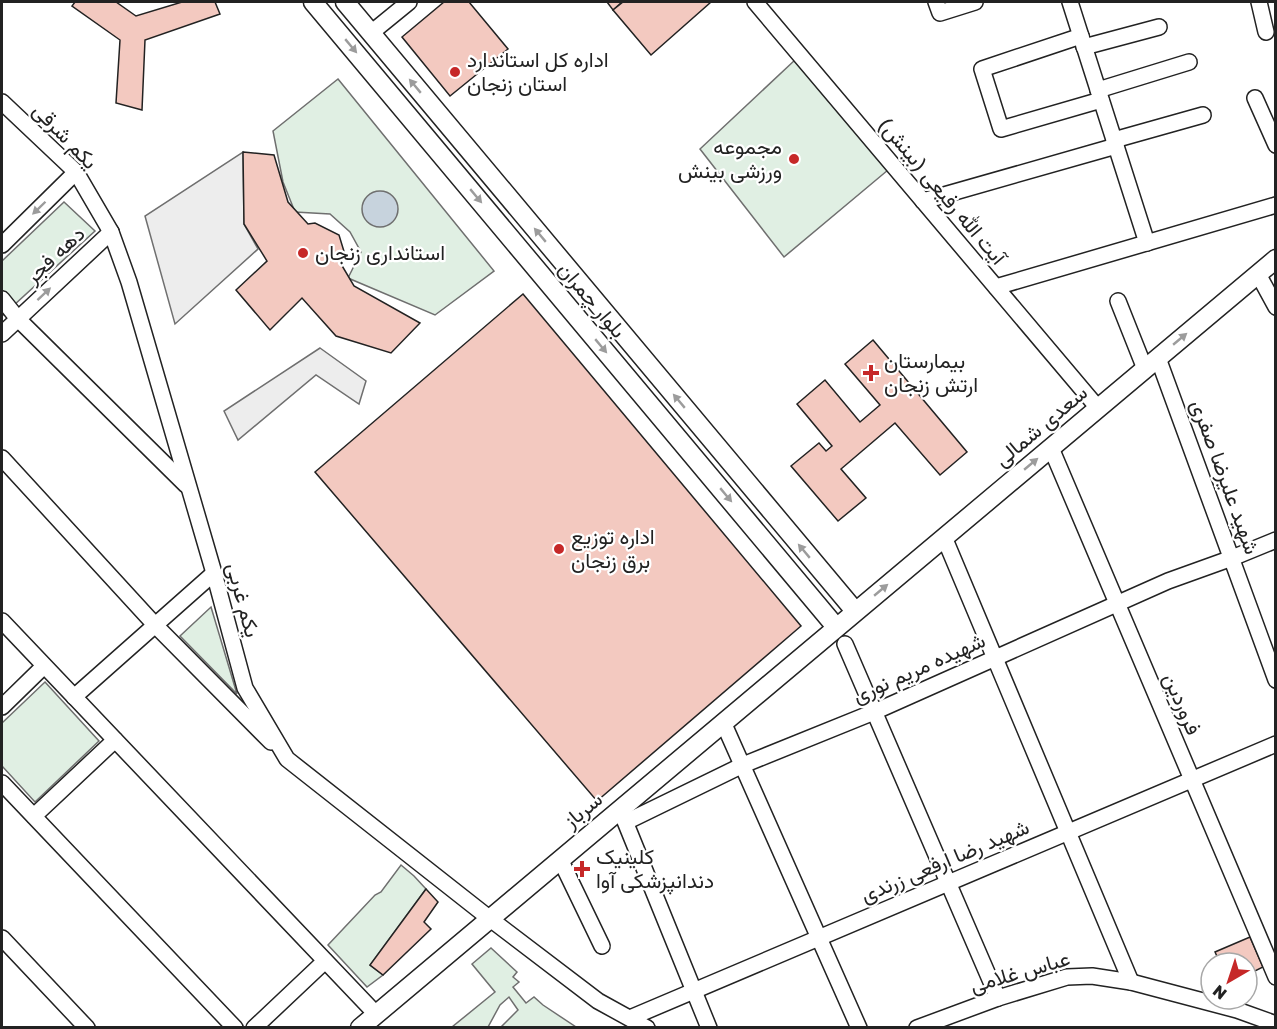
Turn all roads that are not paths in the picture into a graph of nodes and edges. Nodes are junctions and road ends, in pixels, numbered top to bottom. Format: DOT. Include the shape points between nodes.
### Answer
graph roads {
  1 [pos="313,2"];
  2 [pos="345,2"];
  3 [pos="409,2"];
  4 [pos="755,2"];
  5 [pos="936,2"];
  6 [pos="975,2"];
  7 [pos="1070,2"];
  8 [pos="1259,2"];
  9 [pos="1158,27"];
  10 [pos="1266,32"];
  11 [pos="371,33"];
  12 [pos="1083,42"];
  13 [pos="1189,62"];
  14 [pos="1100,95"];
  15 [pos="1255,98"];
  16 [pos="2,102"];
  17 [pos="1203,115"];
  18 [pos="1115,143"];
  19 [pos="1275,145"];
  20 [pos="76,172"];
  21 [pos="923,201"];
  22 [pos="93,202"];
  23 [pos="1275,205"];
  24 [pos="111,232"];
  25 [pos="1147,243"];
  26 [pos="2,245"];
  27 [pos="557,255"];
  28 [pos="1275,260"];
  29 [pos="538,271"];
  30 [pos="1258,274"];
  31 [pos="996,287"];
  32 [pos="2,299"];
  33 [pos="1118,301"];
  34 [pos="1275,304"];
  35 [pos="18,319"];
  36 [pos="2,334"];
  37 [pos="1151,363"];
  38 [pos="1098,408"];
  39 [pos="1051,448"];
  40 [pos="2,458"];
  41 [pos="189,487"];
  42 [pos="944,537"];
  43 [pos="1275,540"];
  44 [pos="1232,558"];
  45 [pos="214,573"];
  46 [pos="825,576"];
  47 [pos="802,587"];
  48 [pos="1117,604"];
  49 [pos="855,611"];
  50 [pos="2,621"];
  51 [pos="156,626"];
  52 [pos="836,627"];
  53 [pos="845,644"];
  54 [pos="995,658"];
  55 [pos="44,666"];
  56 [pos="1275,680"];
  57 [pos="74,697"];
  58 [pos="2,707"];
  59 [pos="874,712"];
  60 [pos="723,722"];
  61 [pos="115,740"];
  62 [pos="1275,744"];
  63 [pos="287,759"];
  64 [pos="743,765"];
  65 [pos="1191,779"];
  66 [pos="2,783"];
  67 [pos="623,815"];
  68 [pos="34,816"];
  69 [pos="1068,832"];
  70 [pos="560,859"];
  71 [pos="949,882"];
  72 [pos="489,918"];
  73 [pos="2,938"];
  74 [pos="819,938"];
  75 [pos="602,946"];
  76 [pos="325,961"];
  77 [pos="1275,977"];
  78 [pos="1131,982"];
  79 [pos="694,991"];
  80 [pos="999,998"];
  81 [pos="375,1014"];
  82 [pos="630,1018"];
  83 [pos="1275,1024"];
  84 [pos="87,1028"];
  85 [pos="235,1028"];
  86 [pos="254,1028"];
  87 [pos="360,1028"];
  88 [pos="647,1028"];
  89 [pos="709,1028"];
  90 [pos="859,1028"];
  91 [pos="917,1028"];
  1 -- 29 [label="main road, بلوار چمران, one-way"];
  2 -- 11 [label="main road, بلوار چمران"];
  3 -- 11 [label="street"];
  4 -- 21 [label="street, آیت الله رفیعی (بینش)"];
  5 -- 6 [label="street" via="940,13"];
  7 -- 12 [label="street"];
  8 -- 10 [label="street"];
  9 -- 12 [label="street"];
  27 -- 11 [label="main road, بلوار چمران, one-way"];
  12 -- 14 [label="street"];
  12 -- 14 [label="street" via="982,69 1001,129"];
  13 -- 14 [label="street"];
  14 -- 18 [label="street"];
  15 -- 19 [label="street"];
  16 -- 20 [label="street, یکم شرقی"];
  17 -- 18 [label="street"];
  18 -- 21 [label="street"];
  18 -- 25 [label="street"];
  20 -- 22 [label="street, یکم شرقی"];
  20 -- 26 [label="street, دهه فجر, one-way"];
  21 -- 31 [label="street, آیت الله رفیعی (بینش)"];
  22 -- 24 [label="street, یکم غربی"];
  23 -- 25 [label="street"];
  35 -- 24 [label="street, دهه فجر, one-way"];
  24 -- 41 [label="street, یکم غربی"];
  25 -- 31 [label="street"];
  27 -- 29 [label="main road"];
  46 -- 27 [label="main road, بلوار چمران, one-way"];
  28 -- 30 [label="main road, سعدی شمالی"];
  29 -- 47 [label="main road, بلوار چمران, one-way"];
  30 -- 34 [label="street"];
  37 -- 30 [label="main road, سعدی شمالی, one-way"];
  31 -- 38 [label="street, آیت الله رفیعی (بینش)"];
  32 -- 35 [label="street"];
  33 -- 37 [label="street, شهید علیرضا صفری"];
  35 -- 36 [label="street, دهه فجر"];
  35 -- 41 [label="street"];
  37 -- 38 [label="main road, سعدی شمالی"];
  37 -- 44 [label="street, شهید علیرضا صفری"];
  38 -- 39 [label="main road, سعدی شمالی"];
  42 -- 39 [label="main road, سعدی شمالی, one-way"];
  39 -- 48 [label="street, فروردین"];
  40 -- 51 [label="street"];
  41 -- 45 [label="street, یکم غربی"];
  49 -- 42 [label="main road, سعدی شمالی, one-way"];
  42 -- 54 [label="street"];
  43 -- 44 [label="street, شهیده مریم نوری"];
  44 -- 48 [label="street, شهیده مریم نوری"];
  44 -- 56 [label="street, شهید علیرضا صفری"];
  45 -- 51 [label="street"];
  45 -- 63 [label="street, یکم غربی" via="245,688"];
  46 -- 47 [label="main road" via="817,588"];
  46 -- 49 [label="main road, بلوار چمران"];
  47 -- 52 [label="main road, بلوار چمران"];
  48 -- 54 [label="street, شهیده مریم نوری"];
  48 -- 65 [label="street, فروردین"];
  49 -- 52 [label="main road, سعدی شمالی"];
  50 -- 55 [label="street"];
  51 -- 57 [label="street"];
  51 -- 63 [label="street"];
  52 -- 60 [label="main road, سرباز"];
  53 -- 59 [label="street"];
  54 -- 59 [label="street, شهیده مریم نوری"];
  54 -- 69 [label="street"];
  55 -- 57 [label="street"];
  55 -- 58 [label="street"];
  57 -- 61 [label="street"];
  59 -- 64 [label="street, شهیده مریم نوری"];
  59 -- 71 [label="street"];
  60 -- 64 [label="street"];
  60 -- 67 [label="main road, سرباز"];
  61 -- 68 [label="street"];
  61 -- 76 [label="street"];
  62 -- 65 [label="street, شهید رضا ارفعی زرندی"];
  63 -- 72 [label="street, یکم غربی"];
  64 -- 67 [label="street, شهیده مریم نوری"];
  64 -- 74 [label="street"];
  65 -- 69 [label="street, شهید رضا ارفعی زرندی"];
  65 -- 77 [label="street, فروردین"];
  66 -- 68 [label="street"];
  67 -- 70 [label="main road, سرباز"];
  67 -- 79 [label="street"];
  68 -- 85 [label="street"];
  69 -- 71 [label="street, شهید رضا ارفعی زرندی"];
  69 -- 78 [label="street"];
  70 -- 72 [label="main road, سرباز"];
  70 -- 75 [label="street"];
  71 -- 74 [label="street, شهید رضا ارفعی زرندی"];
  71 -- 80 [label="street"];
  72 -- 81 [label="main road, سرباز"];
  72 -- 82 [label="street" via="598,1001"];
  73 -- 84 [label="street"];
  74 -- 79 [label="street, شهید رضا ارفعی زرندی"];
  74 -- 90 [label="street"];
  76 -- 81 [label="street"];
  76 -- 86 [label="street"];
  78 -- 80 [label="street, عباس غلامی" via="1066,977"];
  78 -- 83 [label="street, عباس غلامی"];
  79 -- 82 [label="street, شهید رضا ارفعی زرندی"];
  79 -- 89 [label="street"];
  80 -- 91 [label="street, عباس غلامی"];
  81 -- 87 [label="main road, سرباز"];
  82 -- 88 [label="street"];
}
